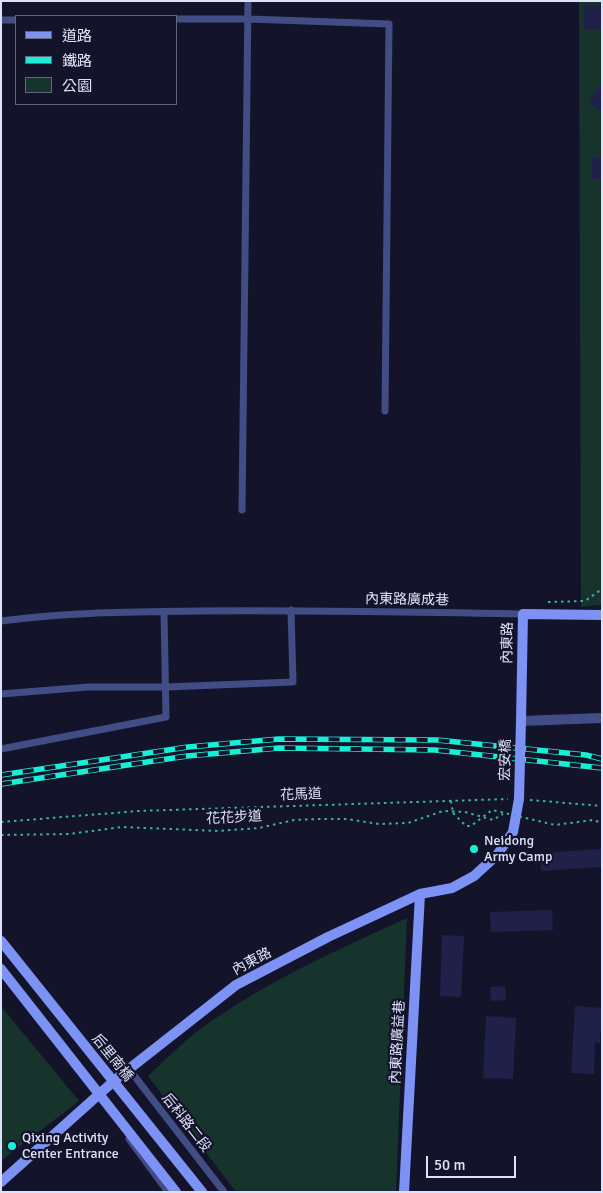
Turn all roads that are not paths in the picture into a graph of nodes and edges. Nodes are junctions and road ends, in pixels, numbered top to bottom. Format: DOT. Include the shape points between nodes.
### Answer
graph roads {
  1 [pos="248,1"];
  2 [pos="178,19"];
  3 [pos="249,19"];
  4 [pos="1,20"];
  5 [pos="15,20"];
  6 [pos="385,411"];
  7 [pos="242,510"];
  8 [pos="291,610"];
  9 [pos="164,612"];
  10 [pos="523,614"];
  11 [pos="602,615"];
  12 [pos="1,621"];
  13 [pos="166,687"];
  14 [pos="1,694"];
  15 [pos="602,718"];
  16 [pos="520,721"];
  17 [pos="1,749"];
  18 [pos="519,799"];
  19 [pos="420,894"];
  20 [pos="1,941"];
  21 [pos="1,969"];
  22 [pos="129,1069"];
  23 [pos="98,1096"];
  24 [pos="1,1182"];
  25 [pos="168,1192"];
  26 [pos="176,1192"];
  27 [pos="202,1192"];
  28 [pos="224,1192"];
  29 [pos="404,1192"];
  1 -- 3 [label="lane"];
  2 -- 3 [label="lane"];
  3 -- 6 [label="lane" via="389,24"];
  3 -- 7 [label="lane"];
  4 -- 5 [label="lane"];
  8 -- 9 [label="lane, 內東路廣成巷"];
  8 -- 10 [label="lane, 內東路廣成巷"];
  8 -- 13 [label="lane" via="293,682"];
  9 -- 12 [label="lane, 內東路廣成巷" via="49,614"];
  9 -- 13 [label="lane"];
  10 -- 11 [label="street, 內東路"];
  10 -- 16 [label="street, 內東路"];
  13 -- 14 [label="lane" via="88,687"];
  13 -- 17 [label="lane" via="166,717"];
  15 -- 16 [label="street"];
  16 -- 18 [label="street, 宏安橋, bridge"];
  18 -- 19 [label="street, 內東路" via="514,832 497,854 474,876 452,888"];
  19 -- 22 [label="street, 內東路" via="236,985"];
  19 -- 29 [label="street, 內東路廣益巷"];
  20 -- 27 [label="street, 后里南橋, bridge"];
  21 -- 26 [label="street, bridge"];
  22 -- 23 [label="street, 內東路"];
  22 -- 28 [label="lane, 后科路二段"];
  23 -- 24 [label="street, 內東路"];
  23 -- 25 [label="lane"];
}
